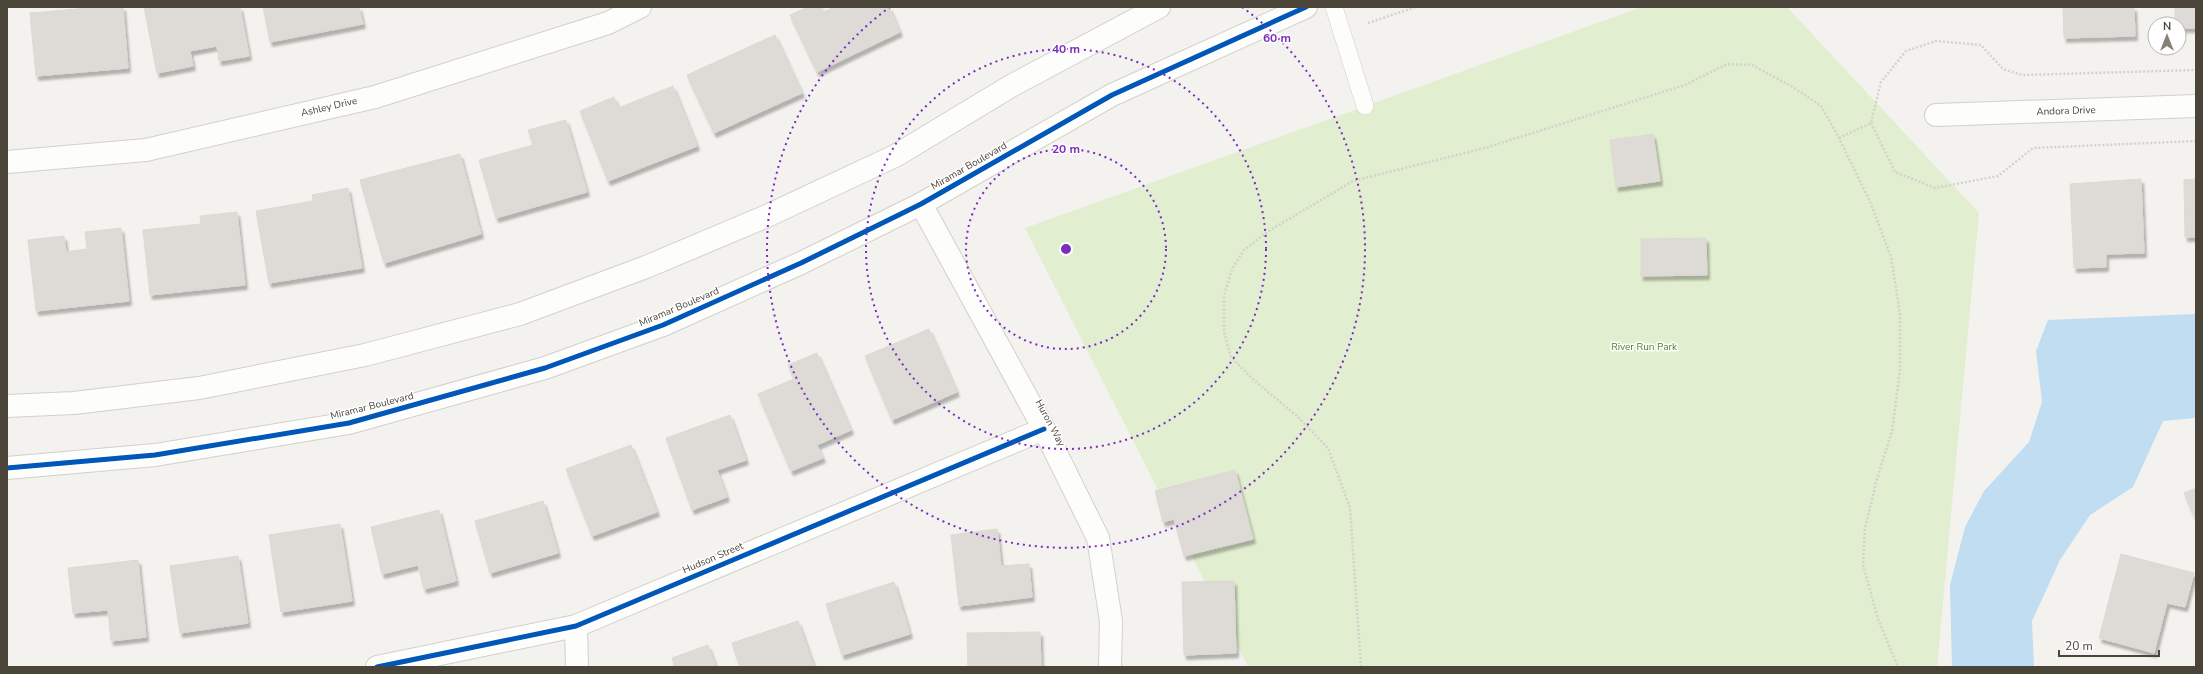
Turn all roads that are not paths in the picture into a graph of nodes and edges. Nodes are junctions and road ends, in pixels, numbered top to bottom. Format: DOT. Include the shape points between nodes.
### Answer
graph roads {
  1 [pos="640,7"];
  2 [pos="1159,7"];
  3 [pos="1306,7"];
  4 [pos="1334,7"];
  5 [pos="1366,106"];
  6 [pos="2196,106"];
  7 [pos="1936,116"];
  8 [pos="7,162"];
  9 [pos="921,204"];
  10 [pos="7,406"];
  11 [pos="1044,429"];
  12 [pos="7,468"];
  13 [pos="576,626"];
  14 [pos="377,667"];
  15 [pos="577,667"];
  16 [pos="1110,667"];
  1 -- 8 [label="street, Ashley Drive" via="608,23 374,97 146,150"];
  2 -- 10 [label="street" via="1011,86 896,156 767,216 646,268 520,314 365,355 199,388 74,403"];
  3 -- 9 [label="street, Miramar Boulevard" via="1112,95"];
  4 -- 5 [label="lane"];
  6 -- 7 [label="street, Andora Drive"];
  9 -- 11 [label="street, Huron Way"];
  9 -- 12 [label="street, Miramar Boulevard" via="801,263 663,325 545,368 349,423 155,455"];
  11 -- 13 [label="street, Hudson Street"];
  11 -- 16 [label="street, Huron Way" via="1098,538 1111,621"];
  13 -- 14 [label="street, Hudson Street"];
  13 -- 15 [label="street"];
}
